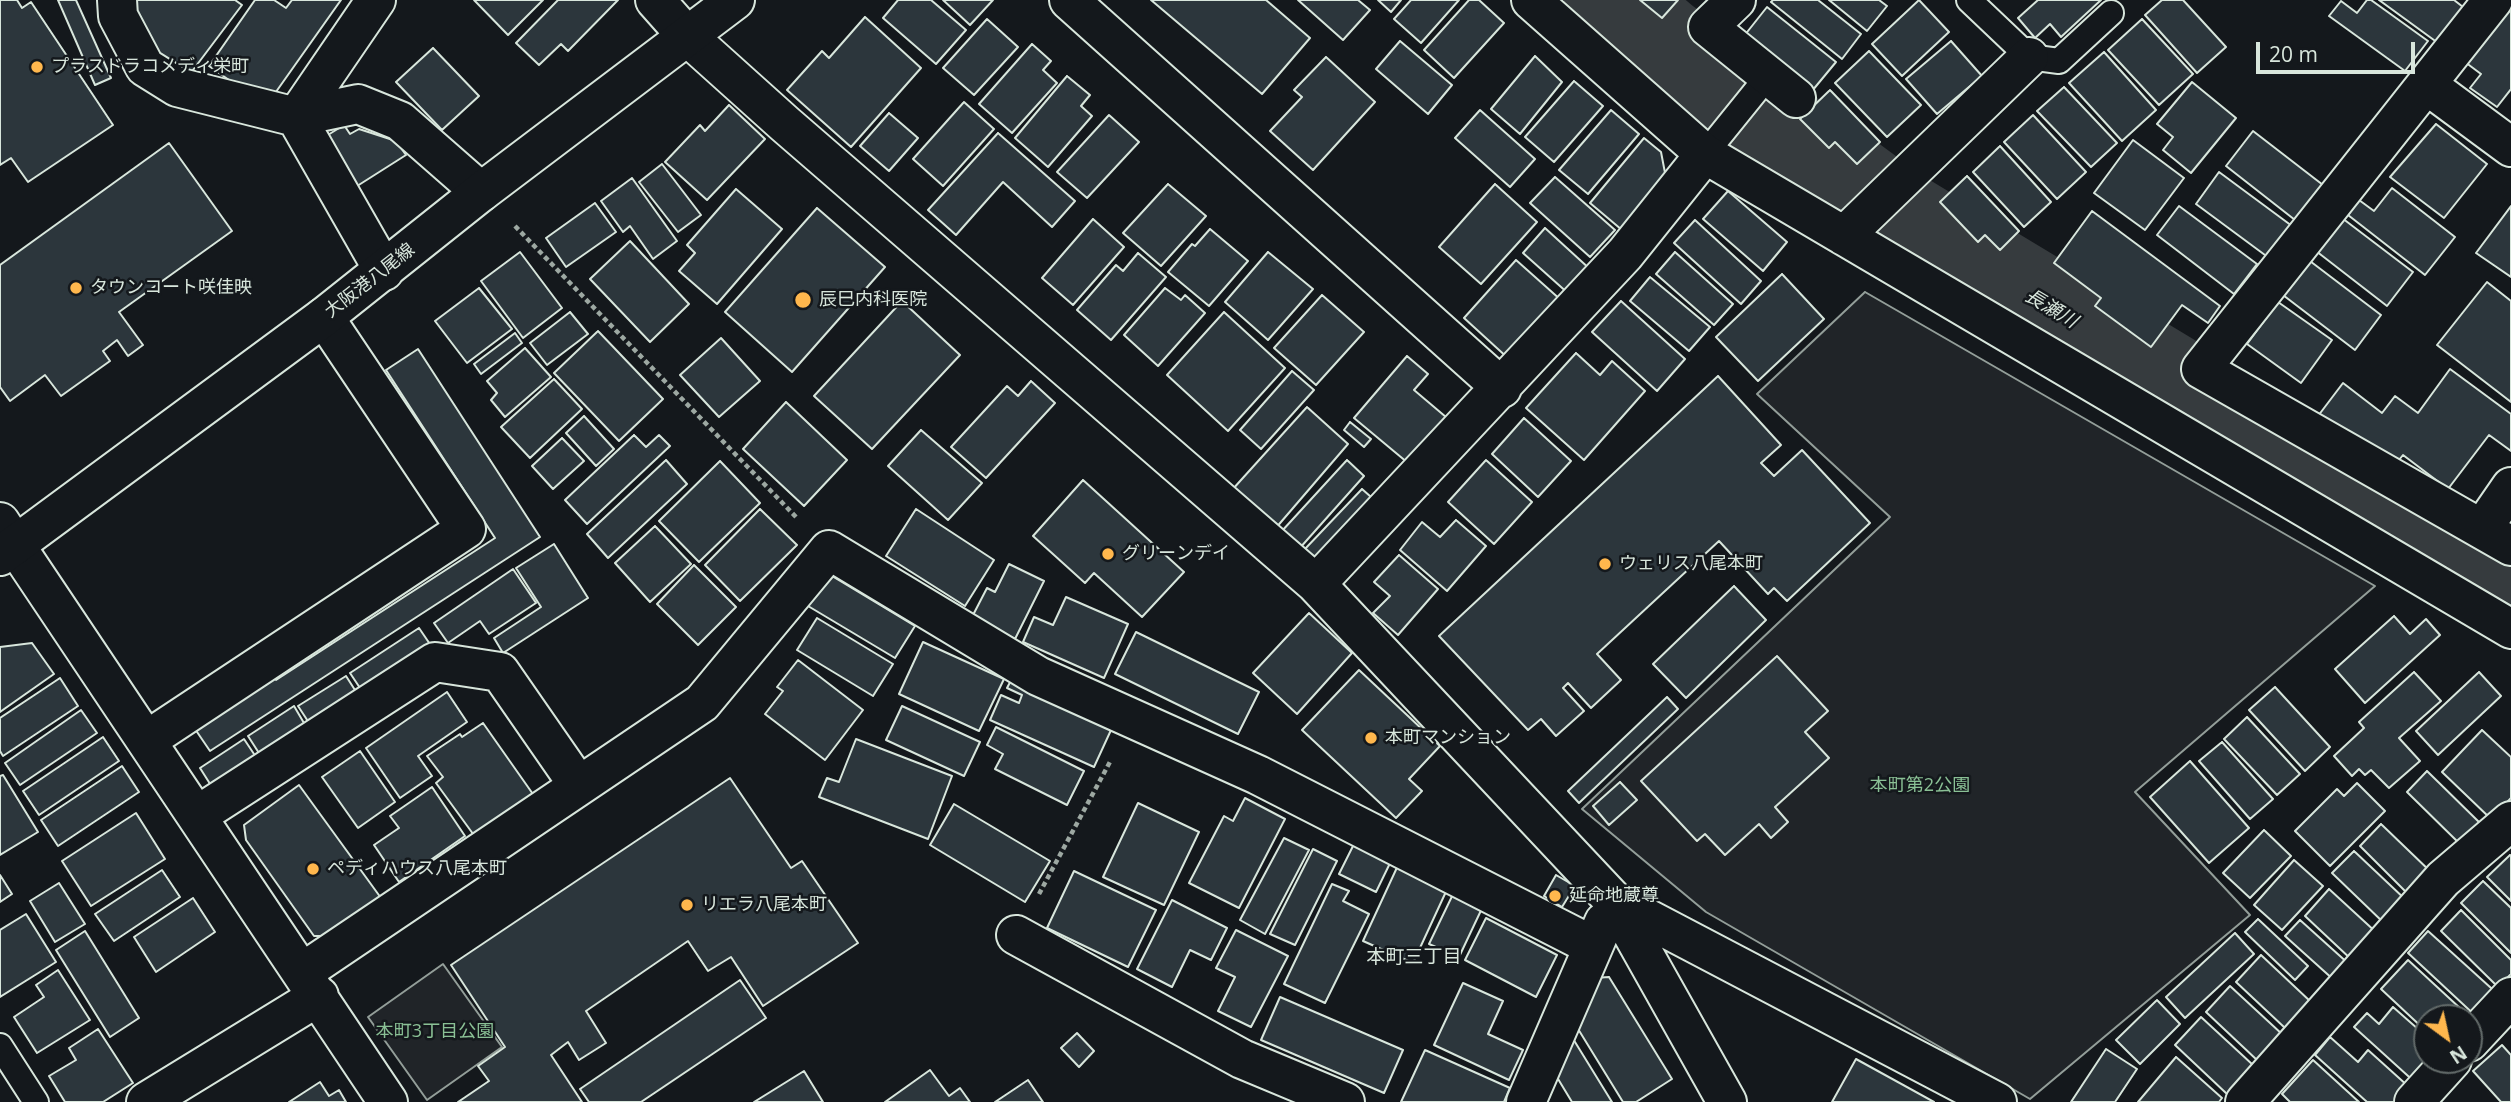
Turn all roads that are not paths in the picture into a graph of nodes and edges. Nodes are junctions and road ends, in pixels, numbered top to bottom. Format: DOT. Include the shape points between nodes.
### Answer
graph roads {
  1 [pos="117,0"];
  2 [pos="376,0"];
  3 [pos="655,0"];
  4 [pos="735,0"];
  5 [pos="1069,0"];
  6 [pos="1531,0"];
  7 [pos="1735,0"];
  8 [pos="1969,0"];
  9 [pos="2493,0"];
  10 [pos="2111,13"];
  11 [pos="686,35"];
  12 [pos="2029,57"];
  13 [pos="2427,85"];
  14 [pos="1771,91"];
  15 [pos="296,117"];
  16 [pos="2511,147"];
  17 [pos="1710,149"];
  18 [pos="481,192"];
  19 [pos="1851,229"];
  20 [pos="384,271"];
  21 [pos="324,317"];
  22 [pos="1502,387"];
  23 [pos="2511,487"];
  24 [pos="2497,537"];
  25 [pos="5,541"];
  26 [pos="1316,584"];
  27 [pos="2511,629"];
  28 [pos="147,740"];
  29 [pos="579,786"];
  30 [pos="198,815"];
  31 [pos="2511,821"];
  32 [pos="1614,901"];
  33 [pos="1016,935"];
  34 [pos="1593,946"];
  35 [pos="311,984"];
  36 [pos="2511,997"];
  37 [pos="2483,1027"];
  38 [pos="0,1046"];
  39 [pos="2439,1074"];
  40 [pos="36,1102"];
  41 [pos="146,1102"];
  42 [pos="388,1102"];
  43 [pos="1345,1102"];
  44 [pos="1526,1102"];
  45 [pos="1727,1102"];
  46 [pos="1997,1102"];
  47 [pos="2245,1102"];
  48 [pos="2414,1102"];
  1 -- 15 [label="street" via="118,16 145,67 177,87"];
  2 -- 15 [label="street"];
  3 -- 11 [label="street"];
  4 -- 11 [label="street, 大阪港八尾線"];
  5 -- 22 [label="street"];
  6 -- 17 [label="street"];
  7 -- 14 [label="street" via="1708,27"];
  8 -- 12 [label="lane"];
  9 -- 13 [label="street"];
  10 -- 12 [label="lane" via="2059,61"];
  11 -- 18 [label="street, 大阪港八尾線"];
  11 -- 26 [label="street"];
  12 -- 19 [label="street"];
  13 -- 16 [label="street"];
  13 -- 24 [label="street" via="2201,369"];
  14 -- 17 [label="lane"];
  15 -- 18 [label="street" via="358,104 400,121"];
  15 -- 20 [label="street"];
  17 -- 19 [label="street"];
  17 -- 22 [label="street" via="1625,254"];
  18 -- 20 [label="street, 大阪港八尾線"];
  19 -- 27 [label="street"];
  20 -- 21 [label="street, 大阪港八尾線"];
  21 -- 25 [label="street, 大阪港八尾線"];
  21 -- 28 [label="street" via="466,529"];
  22 -- 26 [label="street"];
  23 -- 24 [label="street"];
  25 -- 28 [label="street"];
  26 -- 32 [label="street"];
  28 -- 30 [label="street"];
  29 -- 30 [label="street" via="500,672 435,662"];
  29 -- 34 [label="street" via="702,703 829,550 1038,676 1258,775"];
  29 -- 35 [label="street"];
  30 -- 35 [label="street"];
  31 -- 47 [label="street" via="2443,879"];
  32 -- 34 [label="street"];
  32 -- 45 [label="street"];
  32 -- 46 [label="street"];
  33 -- 43 [label="street" via="1242,1059"];
  34 -- 44 [label="street"];
  35 -- 41 [label="street"];
  35 -- 42 [label="street"];
  36 -- 37 [label="street"];
  38 -- 40 [label="lane"];
  39 -- 48 [label="street"];
}
